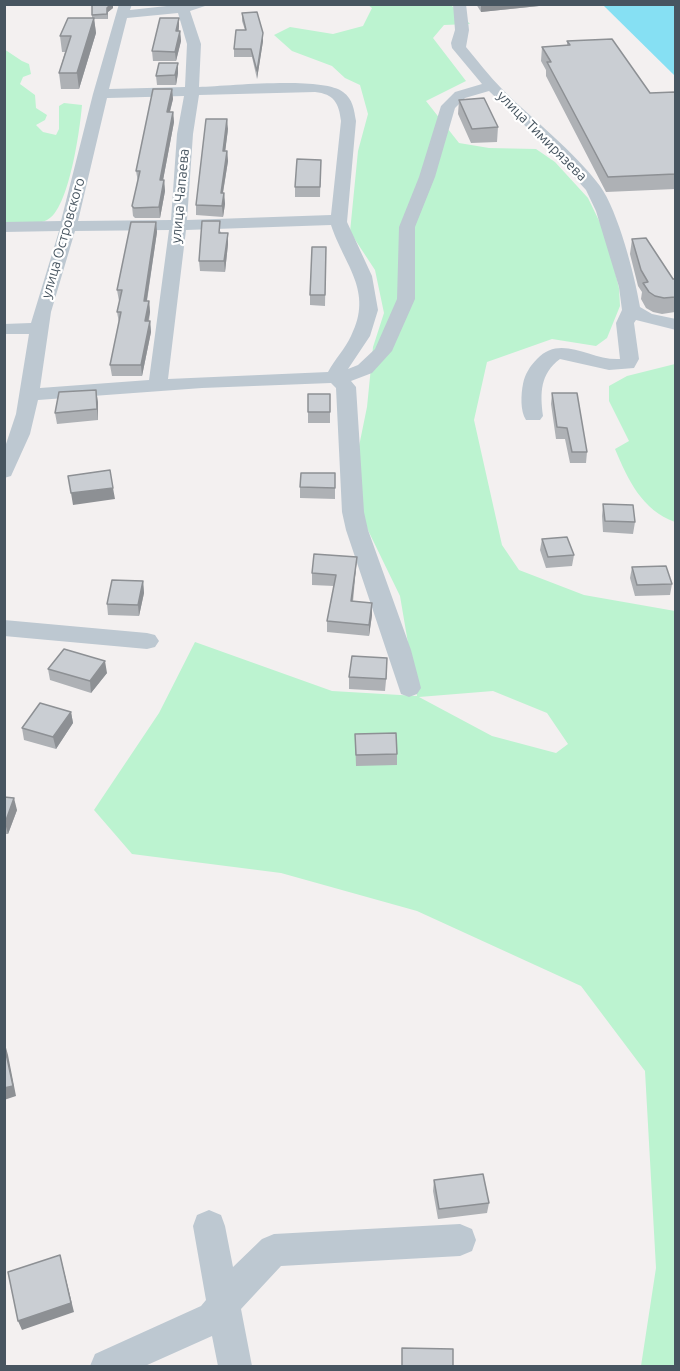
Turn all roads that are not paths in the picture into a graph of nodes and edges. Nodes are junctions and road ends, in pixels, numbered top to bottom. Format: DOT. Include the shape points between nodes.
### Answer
graph roads {
  1 [pos="204,4"];
  2 [pos="459,4"];
  3 [pos="182,9"];
  4 [pos="124,10"];
  5 [pos="491,86"];
  6 [pos="192,91"];
  7 [pos="100,94"];
  8 [pos="338,220"];
  9 [pos="178,225"];
  10 [pos="4,227"];
  11 [pos="68,227"];
  12 [pos="630,310"];
  13 [pos="675,326"];
  14 [pos="40,328"];
  15 [pos="4,329"];
  16 [pos="336,376"];
  17 [pos="158,386"];
  18 [pos="28,395"];
  19 [pos="533,416"];
  20 [pos="4,472"];
  21 [pos="4,628"];
  22 [pos="147,641"];
  23 [pos="408,688"];
  24 [pos="209,1226"];
  25 [pos="460,1240"];
  26 [pos="223,1304"];
  27 [pos="107,1366"];
  28 [pos="235,1366"];
  1 -- 3 [label="street"];
  2 -- 5 [label="street, улица Тимирязева" via="459,48"];
  3 -- 4 [label="street"];
  3 -- 6 [label="street, улица Чапаева" via="194,44"];
  4 -- 7 [label="street, улица Островского"];
  5 -- 12 [label="street, улица Тимирязева" via="593,188 628,287"];
  5 -- 16 [label="street" via="460,95 447,105 427,177 407,227 408,288 402,309 375,362 355,375"];
  6 -- 7 [label="street"];
  6 -- 8 [label="street" via="322,88 340,96 349,129"];
  6 -- 9 [label="street, улица Чапаева"];
  7 -- 11 [label="street, улица Островского"];
  8 -- 9 [label="street"];
  8 -- 16 [label="street" via="362,275 369,303 366,323"];
  9 -- 11 [label="street"];
  9 -- 17 [label="street, улица Чапаева"];
  10 -- 11 [label="street"];
  11 -- 14 [label="street, улица Островского"];
  12 -- 13 [label="street"];
  12 -- 19 [label="street, улица Тимирязева" via="625,323 630,359 627,364 612,366 575,354 555,353 539,369 530,386"];
  14 -- 15 [label="street"];
  14 -- 18 [label="street, улица Островского"];
  16 -- 17 [label="street"];
  16 -- 23 [label="street" via="346,387 355,521"];
  17 -- 18 [label="street"];
  18 -- 20 [label="street, улица Островского"];
  21 -- 22 [label="street"];
  24 -- 26 [label="street"];
  25 -- 26 [label="street" via="274,1250"];
  26 -- 27 [label="street" via="213,1318"];
  26 -- 28 [label="street"];
}
